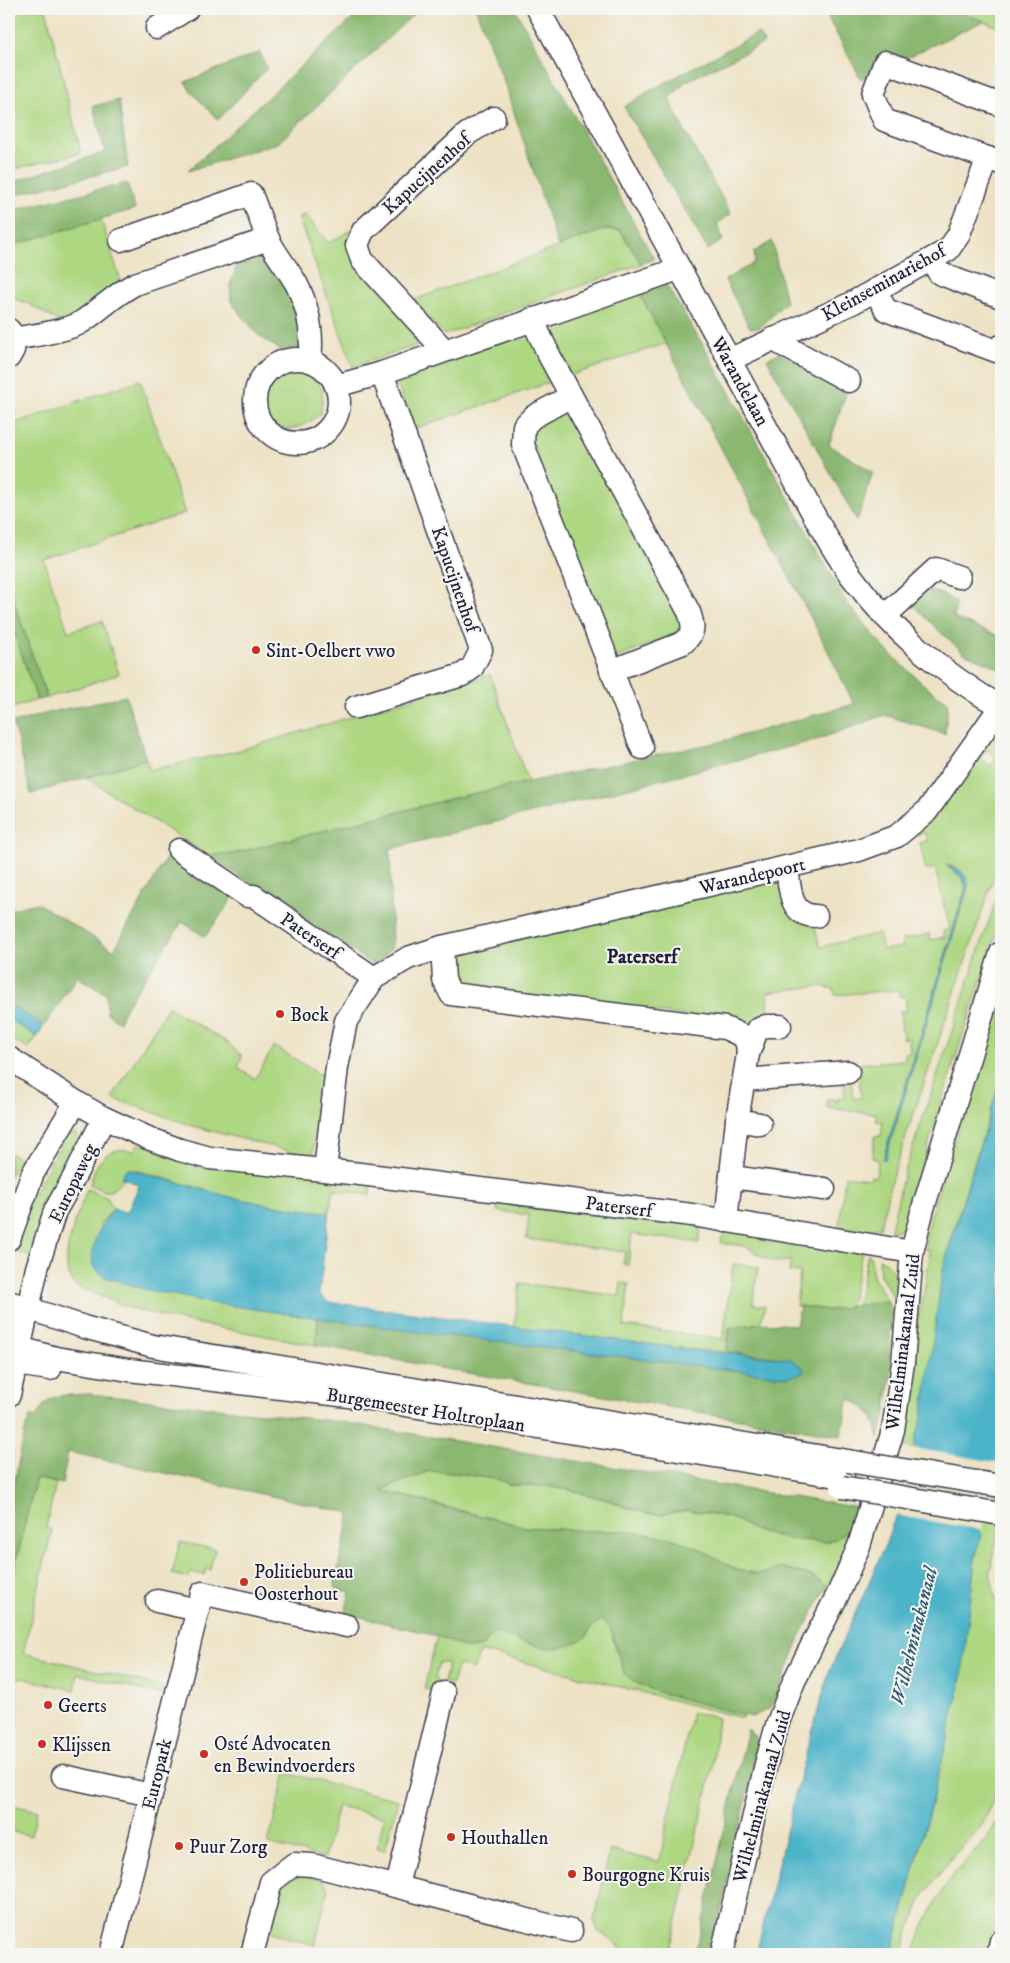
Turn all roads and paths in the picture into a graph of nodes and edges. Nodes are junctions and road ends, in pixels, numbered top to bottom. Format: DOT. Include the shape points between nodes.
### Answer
graph roads {
  1 [pos="187,9"];
  2 [pos="538,9"];
  3 [pos="157,28"];
  4 [pos="1001,105"];
  5 [pos="494,118"];
  6 [pos="995,160"];
  7 [pos="268,239"];
  8 [pos="121,240"];
  9 [pos="932,259"];
  10 [pos="678,269"];
  11 [pos="875,290"];
  12 [pos="1001,297"];
  13 [pos="532,320"];
  14 [pos="772,339"];
  15 [pos="11,342"];
  16 [pos="1001,346"];
  17 [pos="444,350"];
  18 [pos="729,360"];
  19 [pos="310,361"];
  20 [pos="382,373"];
  21 [pos="849,381"];
  22 [pos="336,386"];
  23 [pos="571,396"];
  24 [pos="959,577"];
  25 [pos="885,616"];
  26 [pos="611,672"];
  27 [pos="1001,706"];
  28 [pos="356,707"];
  29 [pos="642,748"];
  30 [pos="179,850"];
  31 [pos="786,867"];
  32 [pos="816,916"];
  33 [pos="442,947"];
  34 [pos="1001,953"];
  35 [pos="374,978"];
  36 [pos="780,1026"];
  37 [pos="748,1054"];
  38 [pos="9,1058"];
  39 [pos="848,1072"];
  40 [pos="744,1080"];
  41 [pos="76,1102"];
  42 [pos="104,1118"];
  43 [pos="738,1120"];
  44 [pos="760,1124"];
  45 [pos="325,1170"];
  46 [pos="731,1177"];
  47 [pos="824,1189"];
  48 [pos="726,1221"];
  49 [pos="9,1239"];
  50 [pos="912,1252"];
  51 [pos="9,1291"];
  52 [pos="22,1303"];
  53 [pos="13,1355"];
  54 [pos="9,1395"];
  55 [pos="844,1475"];
  56 [pos="1001,1486"];
  57 [pos="1001,1504"];
  58 [pos="1001,1514"];
  59 [pos="159,1596"];
  60 [pos="200,1601"];
  61 [pos="347,1626"];
  62 [pos="444,1693"];
  63 [pos="63,1776"];
  64 [pos="151,1795"];
  65 [pos="397,1886"];
  66 [pos="571,1931"];
  67 [pos="1001,1942"];
  68 [pos="111,1954"];
  69 [pos="252,1954"];
  70 [pos="722,1954"];
  71 [pos="998,1954"];
  1 -- 3 [label="street"];
  2 -- 10 [label="street, Warandelaan"];
  4 -- 6 [label="street" via="885,62 873,94 884,120"];
  5 -- 17 [label="street, Kapucijnenhof" via="467,134 363,231 357,245 362,260"];
  6 -- 9 [label="street, Kleinseminariehof" via="958,236 948,250"];
  7 -- 8 [label="street" via="251,194"];
  7 -- 15 [label="street" via="135,284 78,324"];
  7 -- 19 [label="street" via="304,299 312,331"];
  9 -- 11 [label="street, Kleinseminariehof"];
  9 -- 12 [label="street" via="939,272"];
  10 -- 13 [label="street"];
  10 -- 18 [label="street, Warandelaan"];
  11 -- 14 [label="street, Kleinseminariehof" via="852,304"];
  11 -- 16 [label="street" via="886,310 999,352"];
  13 -- 17 [label="street"];
  13 -- 23 [label="street"];
  14 -- 18 [label="street, Kleinseminariehof"];
  14 -- 21 [label="street"];
  17 -- 20 [label="street"];
  18 -- 25 [label="street, Warandelaan" via="820,526 852,577"];
  19 -- 22 [label="street" via="320,365"];
  19 -- 22 [label="street" via="294,358 281,362 269,368 260,379 255,392 255,406 258,419 267,431 292,443 319,437 337,414"];
  20 -- 22 [label="street"];
  20 -- 28 [label="street, Kapucijnenhof" via="481,650 472,668 462,675"];
  23 -- 26 [label="street" via="533,416 524,426 523,445"];
  23 -- 26 [label="street" via="694,626 692,636 683,643"];
  24 -- 25 [label="street" via="936,568"];
  25 -- 27 [label="street, Warandelaan" via="949,672"];
  26 -- 29 [label="street"];
  27 -- 31 [label="street, Warandepoort" via="928,811 897,836 859,850"];
  30 -- 35 [label="street, Paterserf" via="247,896 254,896"];
  31 -- 32 [label="street" via="792,898 798,910 806,916"];
  31 -- 33 [label="street, Warandepoort"];
  33 -- 35 [label="street, Warandepoort" via="408,958"];
  33 -- 37 [label="street" via="444,980 451,994 726,1028 743,1036"];
  34 -- 50 [label="street, Wilhelminakanaal Zuid"];
  35 -- 45 [label="street" via="346,1021"];
  36 -- 37 [label="street" via="757,1030"];
  37 -- 40 [label="street"];
  38 -- 41 [label="street, Paterserf"];
  39 -- 40 [label="street"];
  40 -- 43 [label="street"];
  41 -- 42 [label="street, Paterserf"];
  41 -- 49 [label="street, Europaweg" via="33,1173"];
  42 -- 45 [label="street, Paterserf" via="148,1138 210,1158"];
  42 -- 52 [label="street, Europaweg" via="55,1211"];
  43 -- 44 [label="street"];
  43 -- 46 [label="street"];
  45 -- 48 [label="street, Paterserf"];
  46 -- 47 [label="street"];
  46 -- 48 [label="street"];
  48 -- 50 [label="street, Paterserf"];
  50 -- 70 [label="street, Wilhelminakanaal Zuid" via="894,1430 859,1546 794,1681 777,1725"];
  51 -- 52 [label="street, Burgemeester Holtroplaan"];
  52 -- 53 [label="street, Europaweg"];
  52 -- 55 [label="street, Burgemeester Holtroplaan" via="55,1318 153,1346"];
  53 -- 54 [label="street, Europaweg"];
  53 -- 55 [label="street, Burgemeester Holtroplaan"];
  55 -- 56 [label="street, bridge"];
  55 -- 57 [label="street"];
  55 -- 58 [label="street, bridge"];
  59 -- 60 [label="street"];
  60 -- 61 [label="street"];
  60 -- 64 [label="street, Europark"];
  62 -- 65 [label="street"];
  63 -- 64 [label="street"];
  64 -- 68 [label="street, Europark"];
  65 -- 66 [label="street"];
  65 -- 69 [label="street" via="357,1870 294,1864 271,1882"];
  67 -- 71 [label="street"];
}
